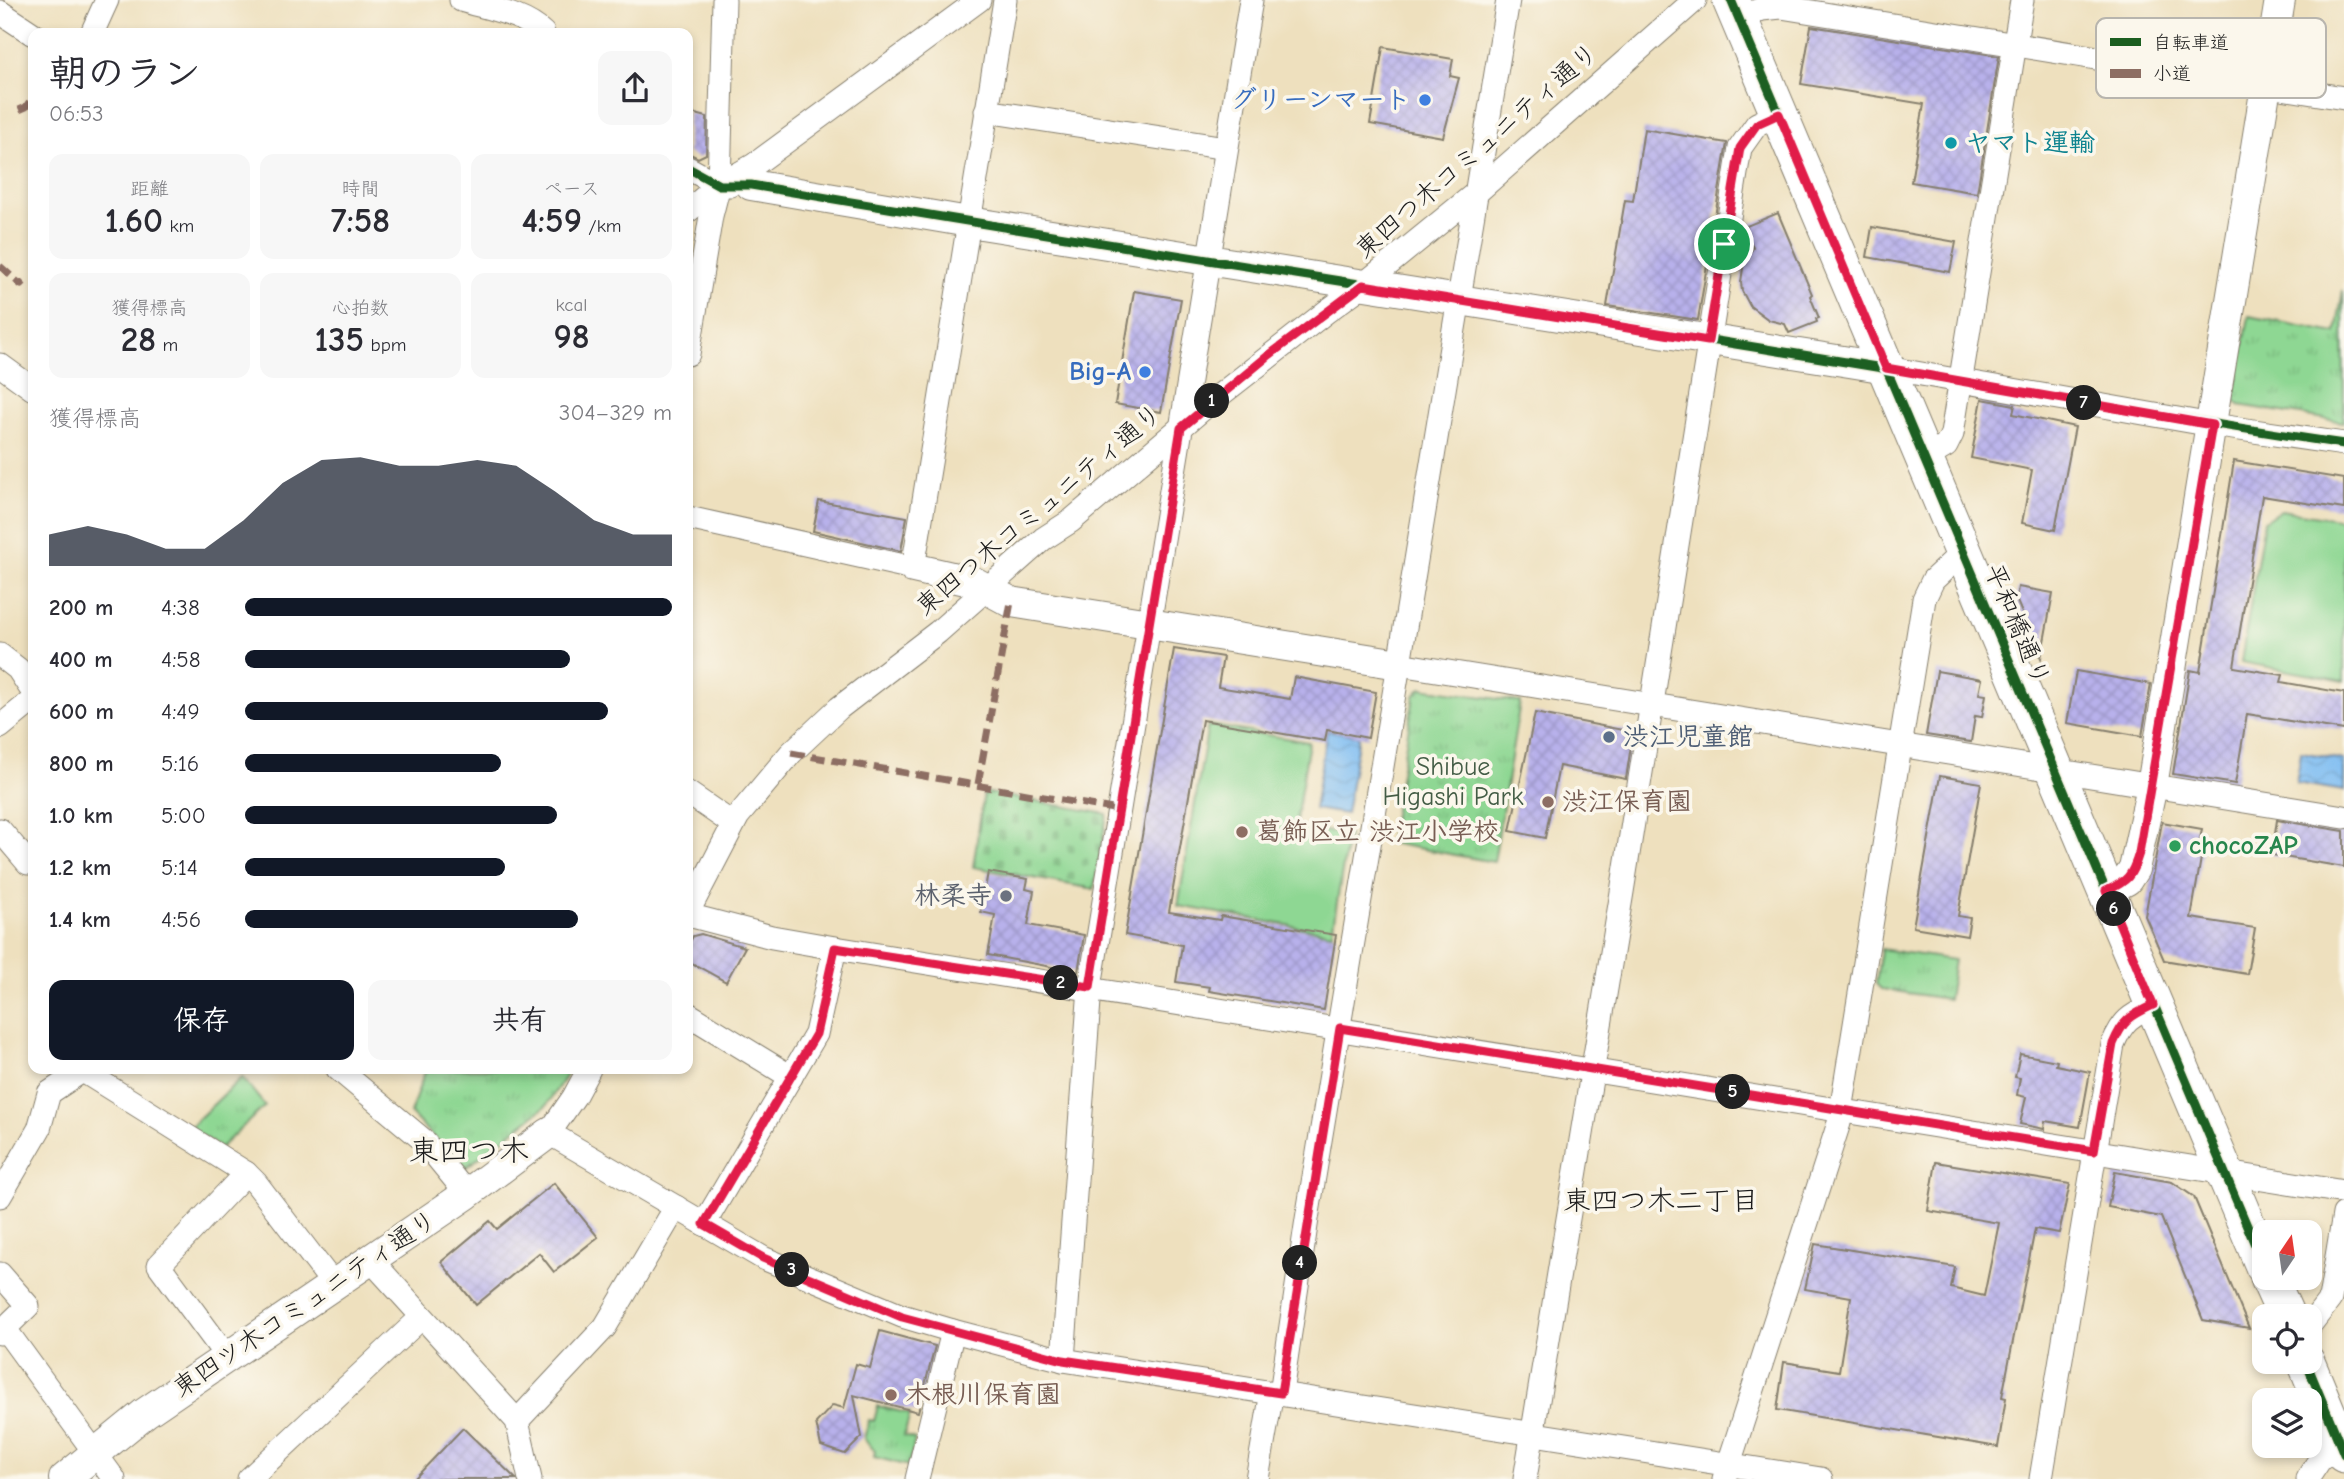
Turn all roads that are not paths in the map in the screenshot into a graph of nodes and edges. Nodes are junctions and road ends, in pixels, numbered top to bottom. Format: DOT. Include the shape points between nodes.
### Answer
graph roads {
  1 [pos="107,0"];
  2 [pos="461,0"];
  3 [pos="724,0"];
  4 [pos="979,0"];
  5 [pos="1005,0"];
  6 [pos="1251,0"];
  7 [pos="1507,0"];
  8 [pos="1695,0"];
  9 [pos="2022,0"];
  10 [pos="2280,0"];
  11 [pos="1735,9"];
  12 [pos="0,12"];
  13 [pos="2277,18"];
  14 [pos="94,28"];
  15 [pos="538,28"];
  16 [pos="28,31"];
  17 [pos="2014,45"];
  18 [pos="2096,58"];
  19 [pos="2326,95"];
  20 [pos="2264,98"];
  21 [pos="2344,98"];
  22 [pos="986,111"];
  23 [pos="1779,114"];
  24 [pos="1226,148"];
  25 [pos="693,172"];
  26 [pos="719,185"];
  27 [pos="751,185"];
  28 [pos="1476,193"];
  29 [pos="693,207"];
  30 [pos="969,222"];
  31 [pos="1208,260"];
  32 [pos="1363,285"];
  33 [pos="1458,301"];
  34 [pos="693,324"];
  35 [pos="1708,341"];
  36 [pos="0,365"];
  37 [pos="1886,368"];
  38 [pos="1961,382"];
  39 [pos="28,385"];
  40 [pos="2212,425"];
  41 [pos="1181,428"];
  42 [pos="2344,444"];
  43 [pos="1924,459"];
  44 [pos="693,519"];
  45 [pos="1963,552"];
  46 [pos="913,568"];
  47 [pos="986,589"];
  48 [pos="1148,625"];
  49 [pos="0,655"];
  50 [pos="1399,664"];
  51 [pos="28,684"];
  52 [pos="1651,704"];
  53 [pos="28,705"];
  54 [pos="1,733"];
  55 [pos="1901,744"];
  56 [pos="2054,770"];
  57 [pos="2152,786"];
  58 [pos="693,796"];
  59 [pos="2344,817"];
  60 [pos="733,824"];
  61 [pos="0,830"];
  62 [pos="28,863"];
  63 [pos="2106,891"];
  64 [pos="693,903"];
  65 [pos="693,914"];
  66 [pos="835,948"];
  67 [pos="1090,987"];
  68 [pos="2153,1005"];
  69 [pos="693,1017"];
  70 [pos="1340,1028"];
  71 [pos="1593,1070"];
  72 [pos="78,1074"];
  73 [pos="90,1074"];
  74 [pos="344,1074"];
  75 [pos="586,1074"];
  76 [pos="791,1077"];
  77 [pos="1842,1109"];
  78 [pos="549,1133"];
  79 [pos="2094,1151"];
  80 [pos="2223,1172"];
  81 [pos="246,1173"];
  82 [pos="2344,1192"];
  83 [pos="467,1194"];
  84 [pos="0,1196"];
  85 [pos="676,1208"];
  86 [pos="2344,1214"];
  87 [pos="704,1224"];
  88 [pos="2252,1238"];
  89 [pos="371,1260"];
  90 [pos="0,1274"];
  91 [pos="334,1285"];
  92 [pos="2322,1309"];
  93 [pos="422,1317"];
  94 [pos="2,1331"];
  95 [pos="953,1331"];
  96 [pos="227,1357"];
  97 [pos="1063,1360"];
  98 [pos="2311,1374"];
  99 [pos="1276,1392"];
  100 [pos="517,1421"];
  101 [pos="1533,1432"];
  102 [pos="2341,1447"];
  103 [pos="95,1453"];
  104 [pos="1726,1472"];
  105 [pos="64,1479"];
  106 [pos="114,1479"];
  107 [pos="250,1479"];
  108 [pos="530,1479"];
  109 [pos="917,1479"];
  110 [pos="1257,1479"];
  111 [pos="1525,1479"];
  112 [pos="1821,1479"];
  113 [pos="2041,1479"];
  114 [pos="2307,1479"];
  1 -- 14 [label="street"];
  2 -- 15 [label="street"];
  3 -- 26 [label="street"];
  4 -- 26 [label="street" via="754,165"];
  5 -- 22 [label="street"];
  6 -- 24 [label="street"];
  7 -- 28 [label="street"];
  8 -- 28 [label="street, 東四つ木コミュニティ通り"];
  9 -- 17 [label="street"];
  10 -- 13 [label="street"];
  11 -- 17 [label="street" via="1781,7"];
  11 -- 23 [label="main road, 平和橋通り"];
  12 -- 16 [label="street"];
  17 -- 18 [label="street"];
  17 -- 38 [label="street"];
  19 -- 21 [label="street"];
  20 -- 40 [label="street"];
  22 -- 24 [label="street"];
  22 -- 30 [label="street"];
  23 -- 35 [label="street" via="1757,124 1740,148"];
  23 -- 37 [label="main road, 平和橋通り"];
  24 -- 31 [label="street"];
  25 -- 26 [label="street"];
  26 -- 27 [label="street"];
  26 -- 29 [label="street"];
  26 -- 34 [label="street"];
  27 -- 30 [label="street"];
  28 -- 32 [label="street, 東四つ木コミュニティ通り"];
  28 -- 33 [label="street"];
  30 -- 31 [label="street"];
  30 -- 46 [label="street"];
  31 -- 32 [label="street"];
  31 -- 41 [label="street"];
  32 -- 33 [label="street"];
  32 -- 41 [label="street, 東四つ木コミュニティ通り"];
  33 -- 35 [label="street"];
  33 -- 50 [label="street"];
  35 -- 37 [label="street"];
  35 -- 52 [label="street"];
  36 -- 39 [label="street"];
  37 -- 38 [label="street"];
  37 -- 43 [label="main road, 平和橋通り"];
  38 -- 40 [label="street"];
  38 -- 43 [label="street" via="1946,446"];
  40 -- 42 [label="street"];
  40 -- 57 [label="street"];
  41 -- 47 [label="street, 東四つ木コミュニティ通り"];
  41 -- 48 [label="street"];
  43 -- 45 [label="main road, 平和橋通り"];
  44 -- 46 [label="street"];
  45 -- 55 [label="street" via="1933,580 1924,599"];
  45 -- 56 [label="main road, 平和橋通り"];
  46 -- 47 [label="street"];
  47 -- 48 [label="street" via="1011,602"];
  47 -- 60 [label="street, 東四つ木コミュニティ通り" via="838,708 791,752"];
  48 -- 50 [label="street"];
  48 -- 67 [label="street"];
  49 -- 51 [label="street"];
  50 -- 52 [label="street"];
  50 -- 70 [label="street"];
  52 -- 55 [label="street"];
  52 -- 71 [label="street"];
  53 -- 54 [label="street"];
  55 -- 56 [label="street"];
  55 -- 77 [label="street"];
  56 -- 57 [label="street"];
  56 -- 63 [label="main road, 平和橋通り"];
  57 -- 59 [label="street"];
  57 -- 63 [label="street" via="2134,869 2127,880"];
  58 -- 60 [label="street"];
  60 -- 64 [label="street, 東四つ木コミュニティ通り"];
  61 -- 62 [label="street"];
  63 -- 68 [label="main road, 平和橋通り"];
  65 -- 66 [label="street" via="772,937"];
  66 -- 67 [label="street"];
  66 -- 76 [label="street" via="816,1034"];
  67 -- 70 [label="street"];
  67 -- 97 [label="street"];
  68 -- 79 [label="street" via="2129,1016 2119,1029"];
  68 -- 80 [label="main road, 平和橋通り"];
  69 -- 76 [label="street"];
  70 -- 71 [label="street"];
  70 -- 99 [label="street"];
  71 -- 77 [label="street"];
  71 -- 101 [label="street"];
  72 -- 84 [label="street" via="49,1093 39,1129"];
  73 -- 81 [label="street"];
  74 -- 83 [label="street" via="422,1139"];
  75 -- 78 [label="street"];
  76 -- 87 [label="street"];
  77 -- 79 [label="street"];
  77 -- 104 [label="street"];
  78 -- 83 [label="street, 東四ツ木コミュニティ通り"];
  78 -- 85 [label="street"];
  79 -- 80 [label="street"];
  79 -- 113 [label="street"];
  80 -- 82 [label="street"];
  80 -- 88 [label="main road, 平和橋通り"];
  81 -- 91 [label="street"];
  81 -- 96 [label="street" via="159,1265"];
  83 -- 89 [label="street, 東四ツ木コミュニティ通り"];
  85 -- 87 [label="street"];
  85 -- 100 [label="street" via="604,1327"];
  86 -- 92 [label="street" via="2330,1299"];
  87 -- 95 [label="street" via="775,1264 902,1317"];
  89 -- 91 [label="street, 東四ツ木コミュニティ通り"];
  89 -- 93 [label="street"];
  90 -- 94 [label="street" via="28,1306"];
  91 -- 96 [label="street, 東四ツ木コミュニティ通り"];
  93 -- 100 [label="street"];
  93 -- 107 [label="street"];
  94 -- 103 [label="street"];
  95 -- 97 [label="street"];
  95 -- 109 [label="street"];
  96 -- 103 [label="street, 東四ツ木コミュニティ通り"];
  97 -- 99 [label="street"];
  98 -- 102 [label="main road"];
  99 -- 101 [label="street"];
  99 -- 110 [label="street"];
  100 -- 108 [label="street"];
  101 -- 104 [label="street"];
  101 -- 111 [label="street"];
  102 -- 114 [label="street" via="2319,1461"];
  103 -- 105 [label="street, 東四ツ木コミュニティ通り"];
  103 -- 106 [label="street"];
  104 -- 112 [label="street"];
}
